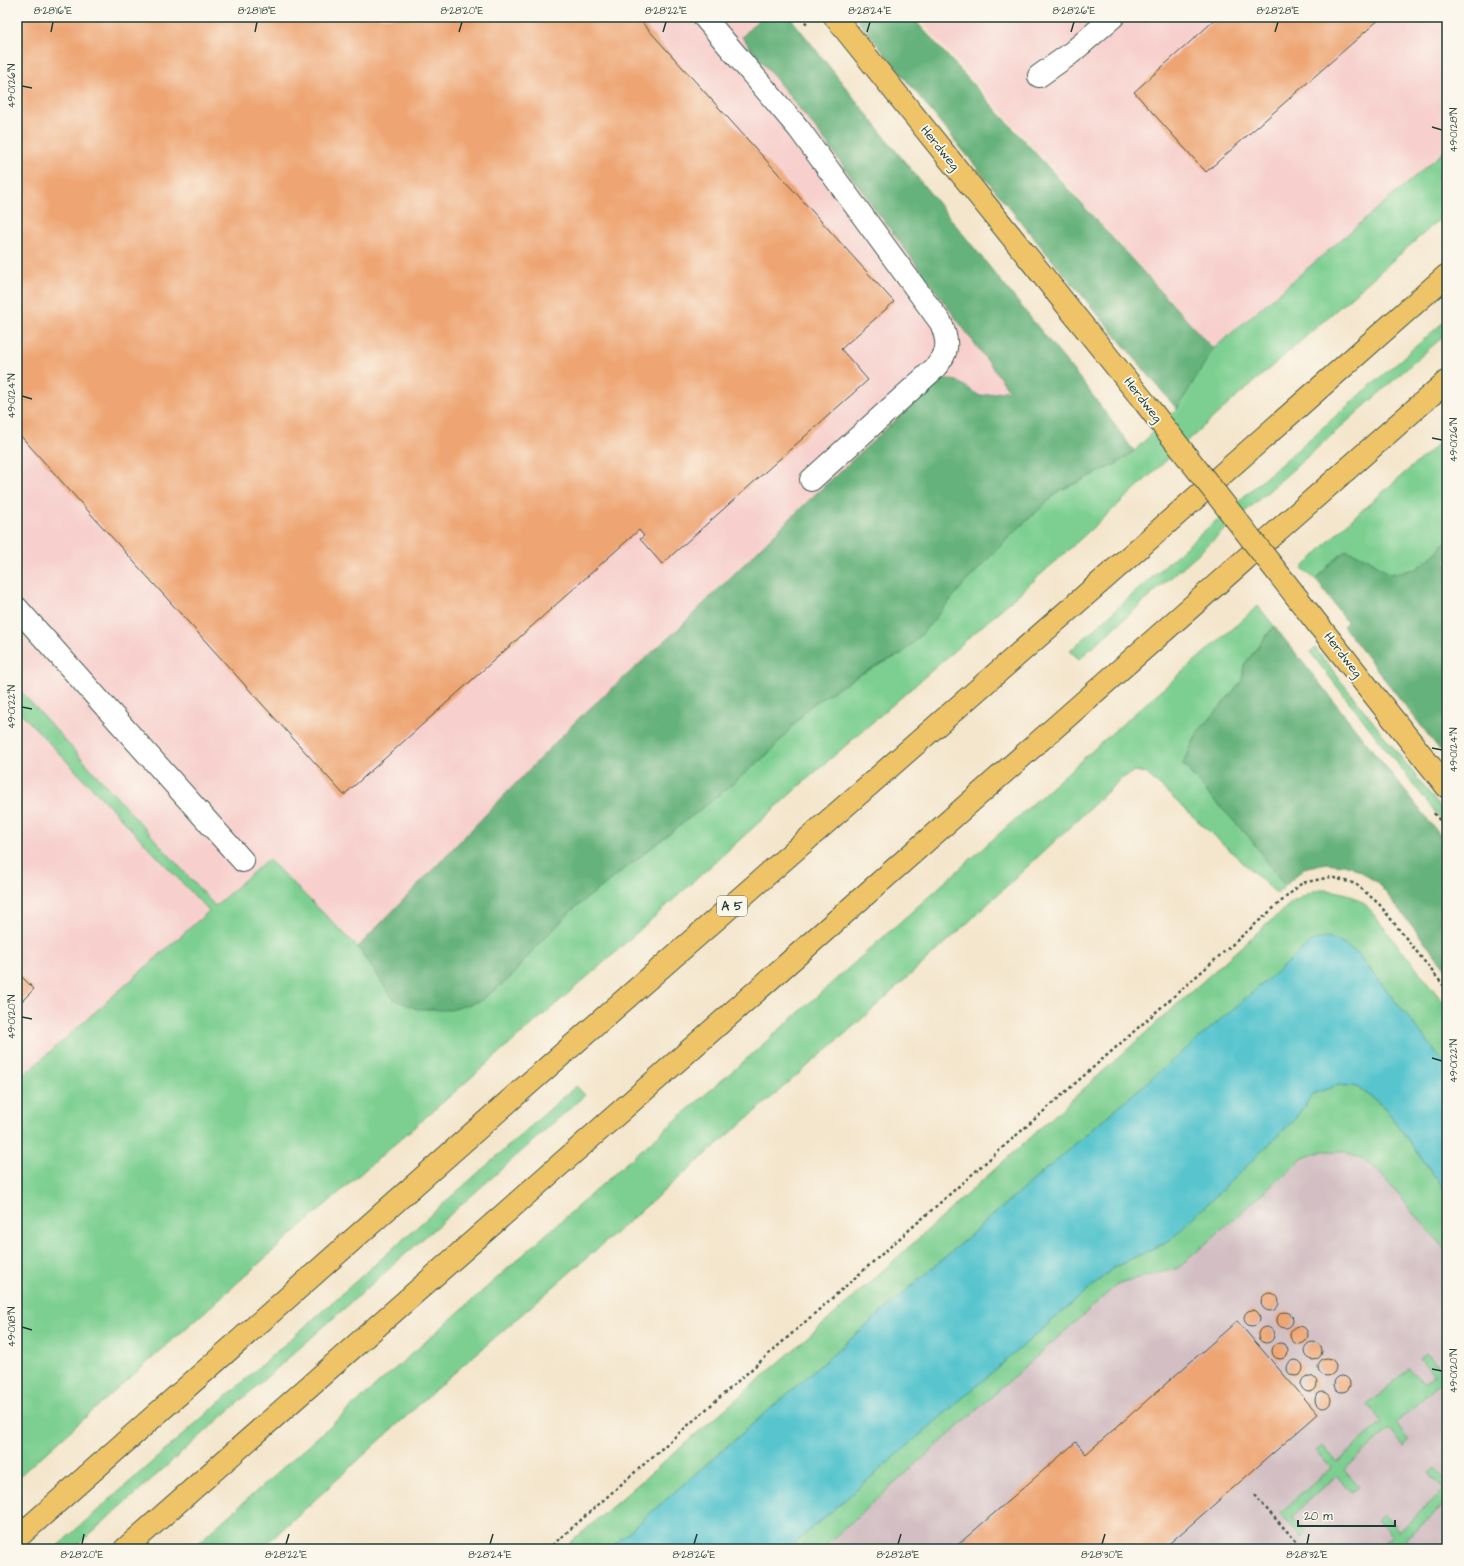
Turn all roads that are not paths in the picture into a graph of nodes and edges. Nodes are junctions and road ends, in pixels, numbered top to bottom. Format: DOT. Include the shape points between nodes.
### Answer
graph roads {
  1 [pos="704,17"];
  2 [pos="835,17"];
  3 [pos="1113,17"];
  4 [pos="1039,76"];
  5 [pos="1447,274"];
  6 [pos="1447,381"];
  7 [pos="811,480"];
  8 [pos="17,608"];
  9 [pos="1447,787"];
  10 [pos="243,861"];
  11 [pos="17,1538"];
  12 [pos="125,1549"];
  1 -- 7 [label="lane" via="799,129 941,323 946,337 946,350 941,362"];
  2 -- 9 [label="main road, Herdweg, bridge" via="1146,404"];
  3 -- 4 [label="lane" via="1070,54"];
  5 -- 11 [label="main road, A 5"];
  6 -- 12 [label="main road"];
  8 -- 10 [label="lane"];
}
